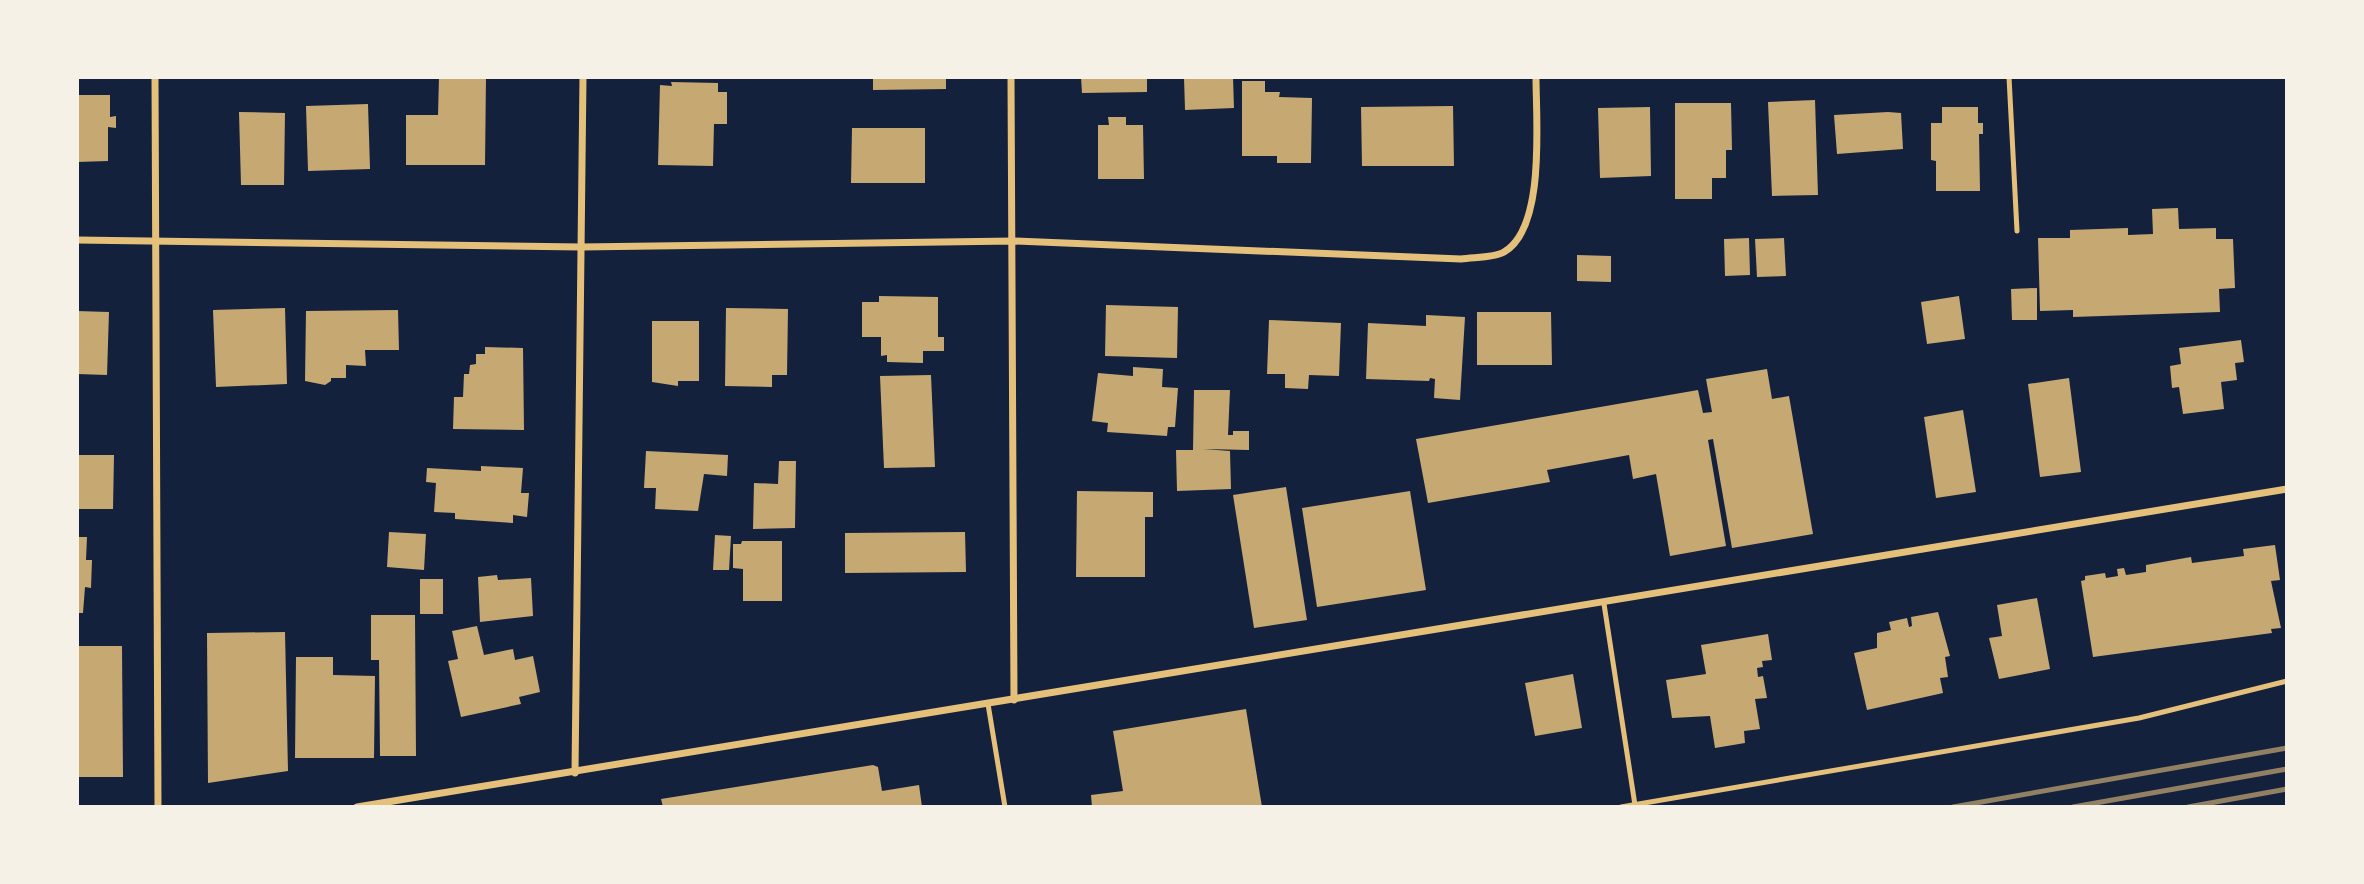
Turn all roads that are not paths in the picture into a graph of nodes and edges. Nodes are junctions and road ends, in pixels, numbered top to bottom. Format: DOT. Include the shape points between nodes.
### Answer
graph roads {
  1 [pos="155,77"];
  2 [pos="583,77"];
  3 [pos="1011,77"];
  4 [pos="1536,77"];
  5 [pos="2009,77"];
  6 [pos="2017,231"];
  7 [pos="77,240"];
  8 [pos="1014,240"];
  9 [pos="154,241"];
  10 [pos="581,247"];
  11 [pos="2287,489"];
  12 [pos="1604,604"];
  13 [pos="2287,681"];
  14 [pos="1014,700"];
  15 [pos="988,704"];
  16 [pos="575,773"];
  17 [pos="1635,805"];
  18 [pos="158,807"];
  19 [pos="357,807"];
  20 [pos="1005,807"];
  21 [pos="1621,807"];
  1 -- 9 [label="street"];
  2 -- 10 [label="street"];
  3 -- 8 [label="street"];
  4 -- 8 [label="street" via="1536,189 1518,240 1503,253 1461,259"];
  5 -- 6 [label="lane"];
  7 -- 9 [label="street"];
  8 -- 10 [label="street"];
  8 -- 14 [label="street"];
  9 -- 10 [label="street"];
  9 -- 18 [label="street"];
  10 -- 16 [label="street"];
  11 -- 12 [label="street"];
  12 -- 14 [label="street"];
  12 -- 17 [label="lane"];
  13 -- 17 [label="lane" via="2139,718"];
  14 -- 15 [label="street"];
  15 -- 16 [label="street"];
  15 -- 20 [label="lane"];
  16 -- 19 [label="street"];
  17 -- 21 [label="lane"];
}
